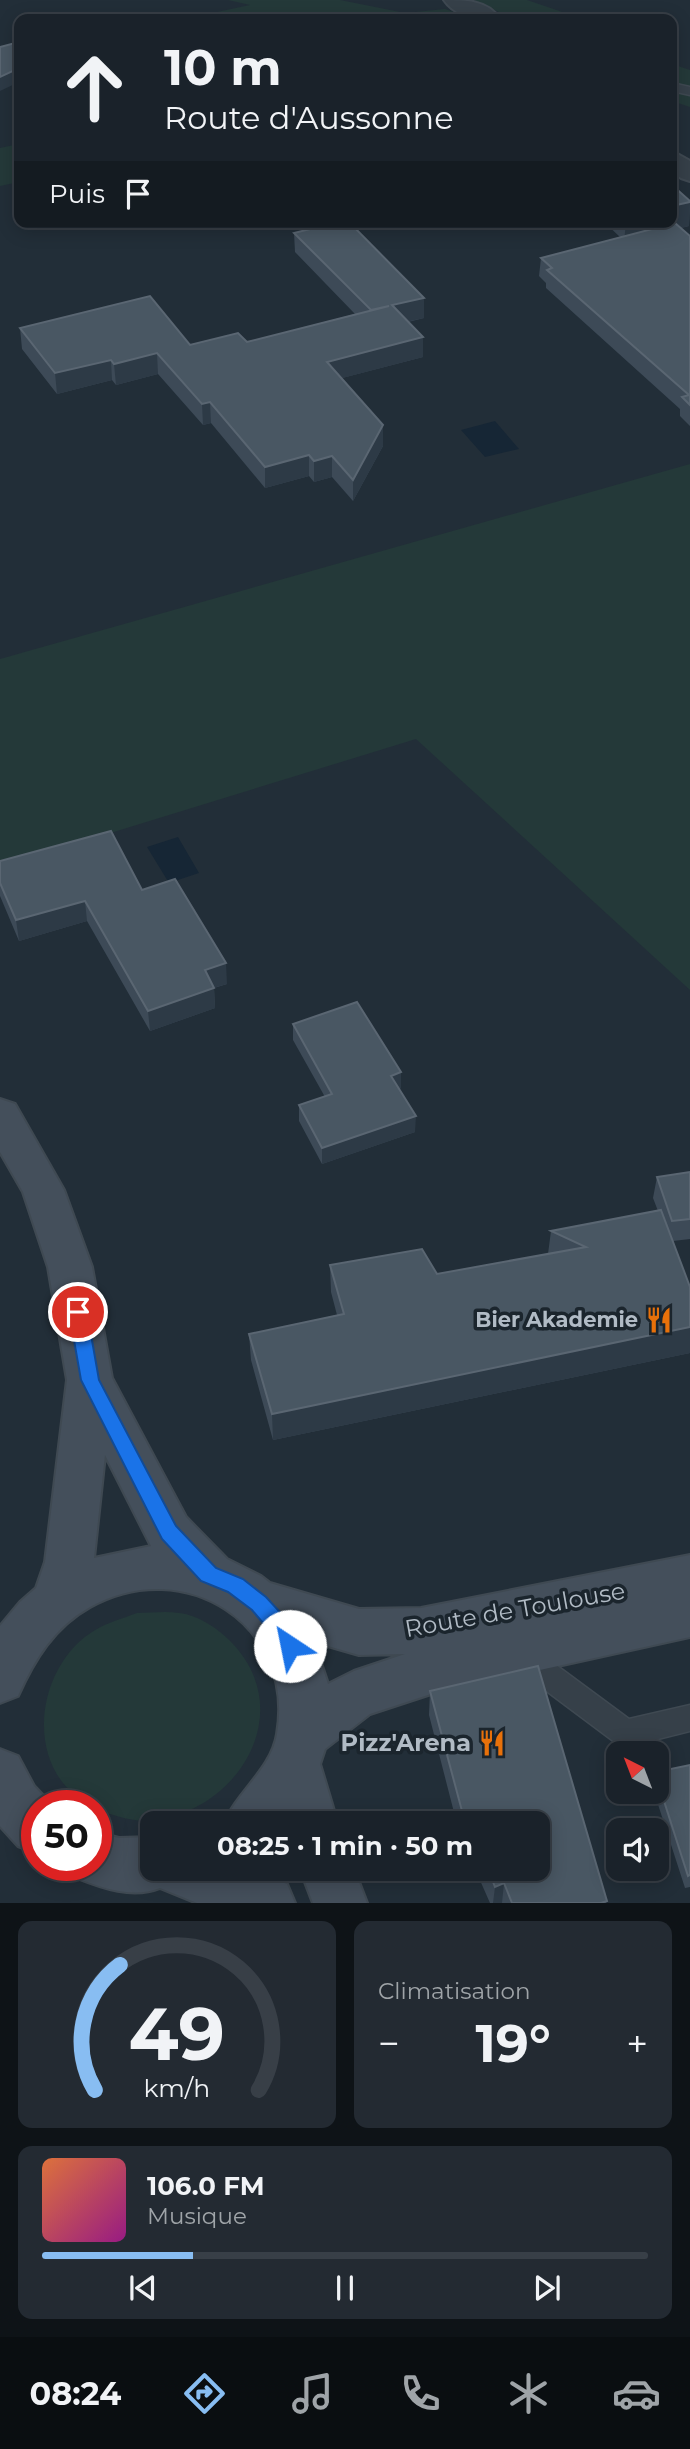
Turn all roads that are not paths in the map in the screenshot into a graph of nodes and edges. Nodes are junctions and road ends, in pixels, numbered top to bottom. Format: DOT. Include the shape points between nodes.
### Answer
graph roads {
  1 [pos="455,0"];
  2 [pos="480,14"];
  3 [pos="0,1115"];
  4 [pos="90,1380"];
  5 [pos="208,1574"];
  6 [pos="690,1577"];
  7 [pos="57,1600"];
  8 [pos="259,1603"];
  9 [pos="690,1614"];
  10 [pos="517,1653"];
  11 [pos="2,1670"];
  12 [pos="690,1718"];
  13 [pos="298,1749"];
  14 [pos="0,1774"];
  15 [pos="21,1811"];
  16 [pos="262,1811"];
  17 [pos="310,1811"];
  18 [pos="0,1826"];
  19 [pos="21,1828"];
  20 [pos="112,1863"];
  21 [pos="140,1864"];
  22 [pos="210,1881"];
  23 [pos="332,1881"];
  24 [pos="268,1903"];
  25 [pos="340,1903"];
  1 -- 2 [label="street"];
  3 -- 4 [label="main road" via="43,1190 70,1267"];
  4 -- 5 [label="main road" via="169,1532"];
  4 -- 7 [label="main road" via="69,1562"];
  5 -- 7 [label="main road" via="147,1566 115,1572"];
  5 -- 8 [label="main road"];
  6 -- 8 [label="main road, Route de Toulouse" via="421,1631 359,1632"];
  7 -- 11 [label="main road" via="21,1636"];
  8 -- 13 [label="main road" via="282,1630 298,1662 305,1698"];
  9 -- 10 [label="main road, Route de Toulouse"];
  10 -- 12 [label="lane" via="626,1733"];
  10 -- 13 [label="main road, Route de Toulouse" via="431,1670 354,1695"];
  13 -- 16 [label="main road" via="273,1800"];
  13 -- 17 [label="main road"];
  14 -- 15 [label="main road"];
  18 -- 19 [label="main road"];
  20 -- 21 [label="main road"];
  22 -- 24 [label="main road"];
  23 -- 25 [label="main road"];
}
